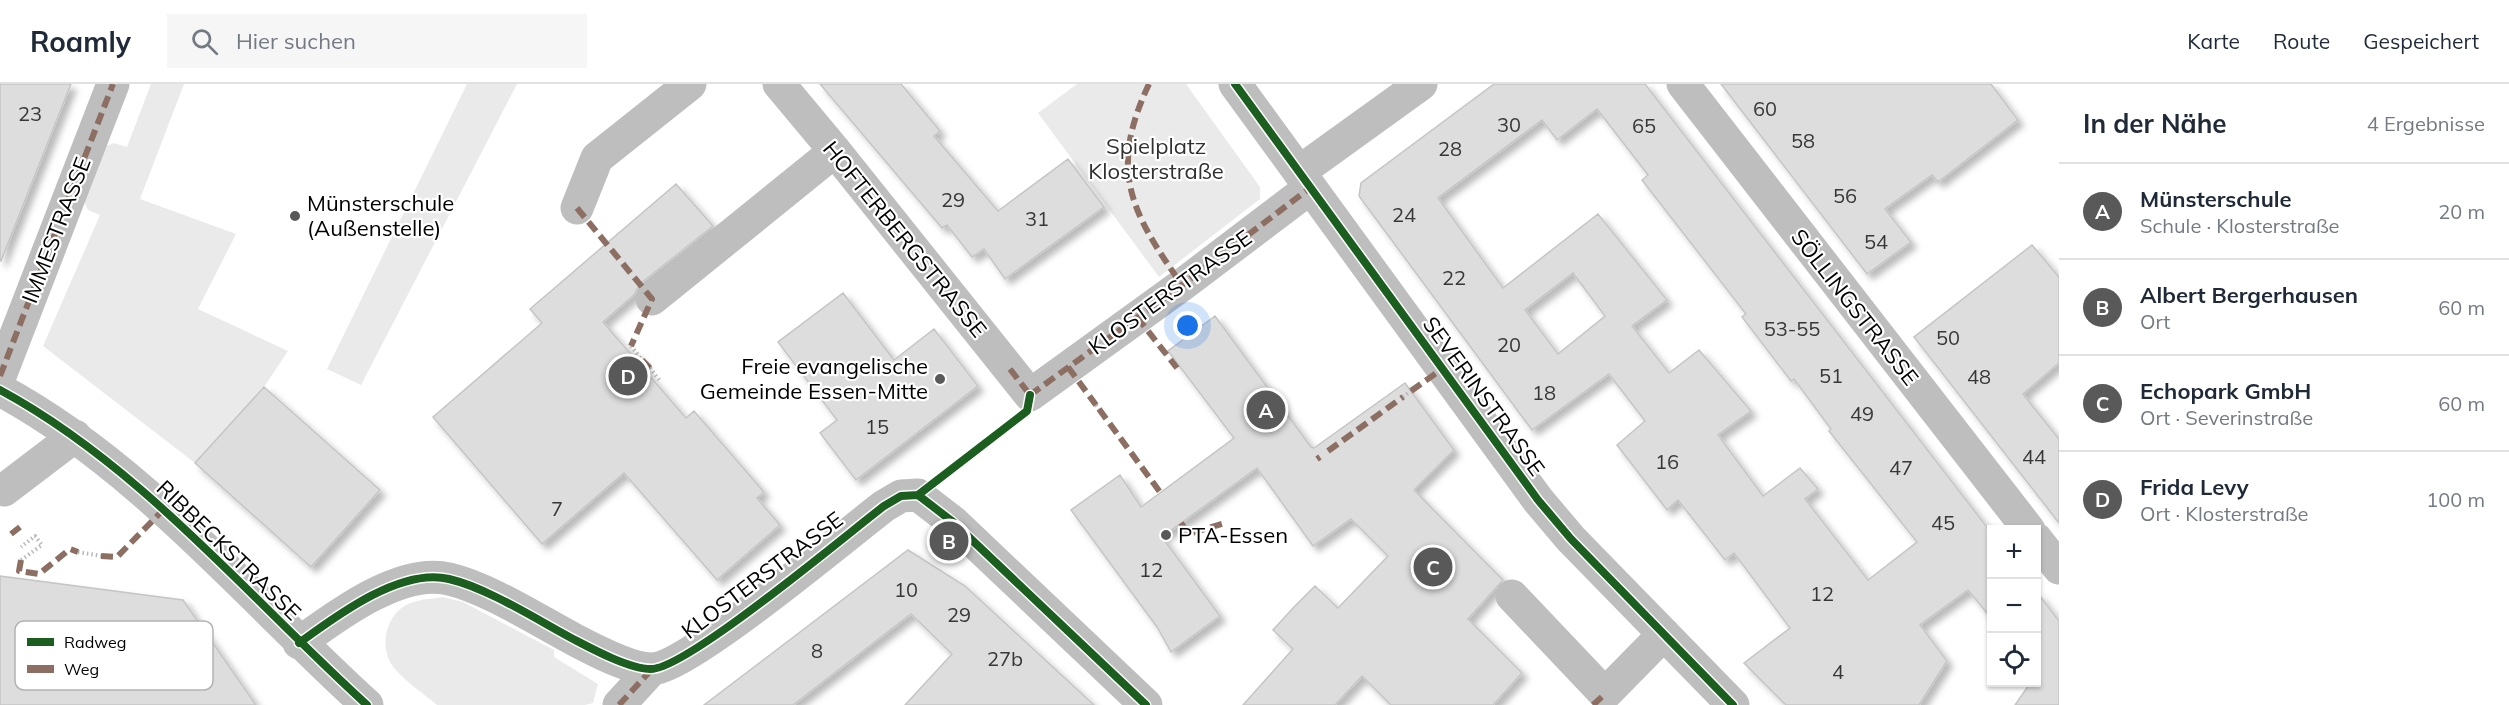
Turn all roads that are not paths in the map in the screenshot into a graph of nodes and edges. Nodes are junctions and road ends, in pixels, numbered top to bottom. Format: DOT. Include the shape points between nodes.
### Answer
graph roads {
  1 [pos="113,84"];
  2 [pos="690,84"];
  3 [pos="778,84"];
  4 [pos="1235,84"];
  5 [pos="1421,84"];
  6 [pos="1683,84"];
  7 [pos="835,151"];
  8 [pos="1304,180"];
  9 [pos="577,208"];
  10 [pos="652,299"];
  11 [pos="0,376"];
  12 [pos="0,390"];
  13 [pos="1030,395"];
  14 [pos="75,436"];
  15 [pos="4,490"];
  16 [pos="2025,525"];
  17 [pos="2041,544"];
  18 [pos="2059,568"];
  19 [pos="1512,596"];
  20 [pos="1664,634"];
  21 [pos="299,643"];
  22 [pos="652,669"];
  23 [pos="367,705"];
  24 [pos="619,705"];
  25 [pos="1146,705"];
  26 [pos="1733,705"];
  1 -- 11 [label="street, IMMESTRASSE"];
  2 -- 9 [label="street" via="597,158"];
  3 -- 7 [label="street, HOFTERBERGSTRASSE"];
  4 -- 8 [label="street, SEVERINSTRASSE"];
  5 -- 8 [label="street, KLOSTERSTRASSE"];
  6 -- 16 [label="street, SÖLLINGSTRASSE"];
  7 -- 10 [label="street"];
  7 -- 13 [label="street, HOFTERBERGSTRASSE"];
  8 -- 13 [label="street, KLOSTERSTRASSE" via="1182,285"];
  8 -- 20 [label="street, SEVERINSTRASSE" via="1538,500"];
  12 -- 14 [label="street, RIBBECKSTRASSE" via="42,412"];
  14 -- 15 [label="street"];
  14 -- 21 [label="street, RIBBECKSTRASSE" via="164,509"];
  17 -- 18 [label="street"];
  19 -- 20 [label="street" via="1605,694"];
  20 -- 26 [label="street, SEVERINSTRASSE"];
  21 -- 22 [label="street" via="353,606 396,584 448,578 586,646"];
  21 -- 23 [label="street, RIBBECKSTRASSE"];
  22 -- 24 [label="street"];
  22 -- 25 [label="street, KLOSTERSTRASSE" via="697,650 884,506 901,496 918,495 953,522"];
}
